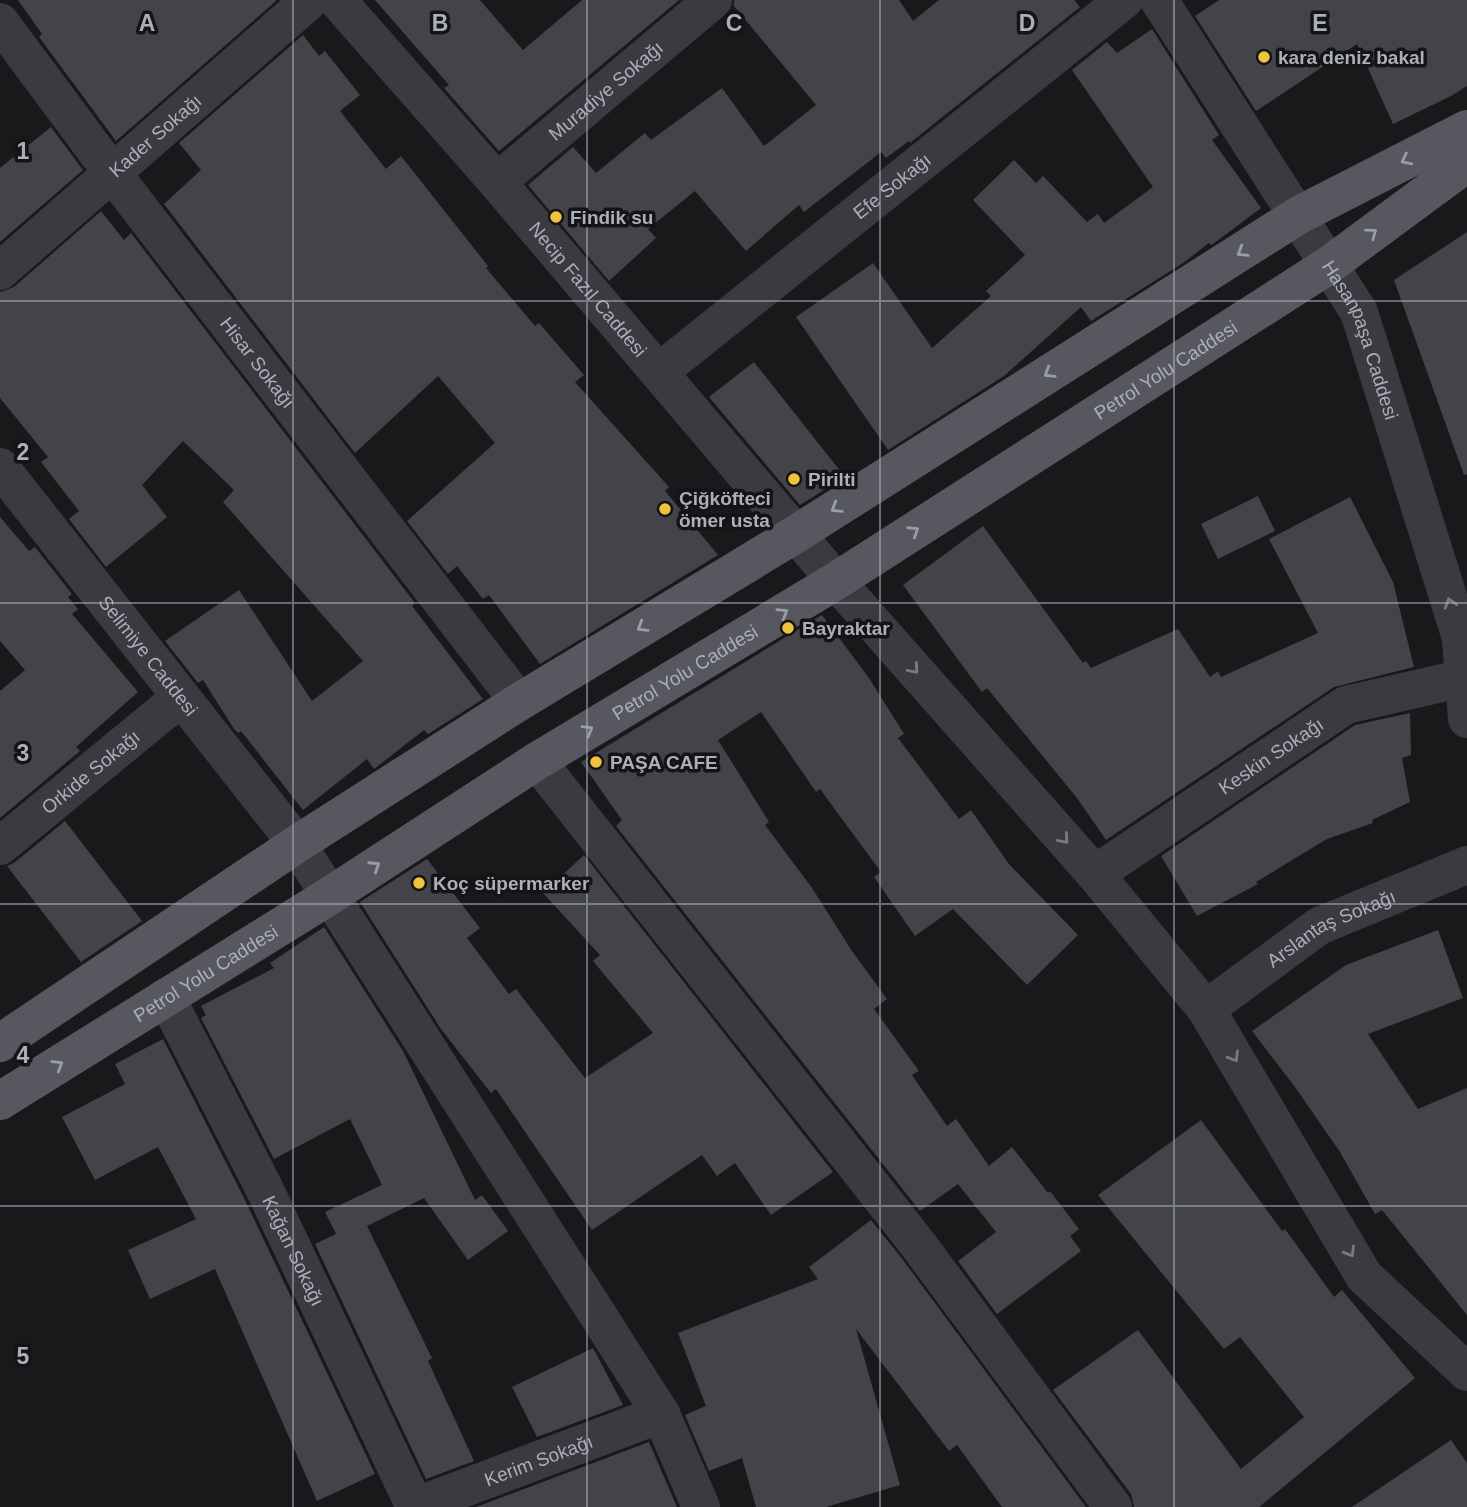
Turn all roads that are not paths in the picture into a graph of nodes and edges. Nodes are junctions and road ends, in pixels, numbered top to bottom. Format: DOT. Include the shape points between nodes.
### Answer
graph roads {
  1 [pos="310,0"];
  2 [pos="337,0"];
  3 [pos="713,0"];
  4 [pos="1124,0"];
  5 [pos="1168,3"];
  6 [pos="0,22"];
  7 [pos="1467,129"];
  8 [pos="1467,163"];
  9 [pos="113,174"];
  10 [pos="498,182"];
  11 [pos="1299,215"];
  12 [pos="1329,265"];
  13 [pos="0,271"];
  14 [pos="659,372"];
  15 [pos="5,485"];
  16 [pos="796,534"];
  17 [pos="836,581"];
  18 [pos="1464,678"];
  19 [pos="180,698"];
  20 [pos="519,702"];
  21 [pos="1467,719"];
  22 [pos="537,761"];
  23 [pos="297,844"];
  24 [pos="0,846"];
  25 [pos="1467,865"];
  26 [pos="1095,874"];
  27 [pos="331,895"];
  28 [pos="166,997"];
  29 [pos="1206,1009"];
  30 [pos="0,1043"];
  31 [pos="0,1101"];
  32 [pos="1467,1372"];
  33 [pos="662,1414"];
  34 [pos="415,1507"];
  35 [pos="701,1507"];
  36 [pos="1112,1507"];
  1 -- 9 [label="street, Kader Sokağı"];
  2 -- 10 [label="street, Necip Fazıl Caddesi"];
  3 -- 10 [label="street, Muradiye Sokağı"];
  4 -- 14 [label="street, Efe Sokağı"];
  5 -- 11 [label="street, Hasanpaşa Caddesi"];
  6 -- 9 [label="street, Hisar Sokağı"];
  7 -- 11 [label="main road, one-way"];
  12 -- 8 [label="main road, Petrol Yolu Caddesi, one-way"];
  9 -- 13 [label="street, Kader Sokağı"];
  9 -- 20 [label="street, Hisar Sokağı"];
  10 -- 14 [label="street, Necip Fazıl Caddesi"];
  11 -- 12 [label="street, Hasanpaşa Caddesi"];
  11 -- 16 [label="main road, one-way"];
  17 -- 12 [label="main road, Petrol Yolu Caddesi, one-way"];
  18 -- 12 [label="street, Hasanpaşa Caddesi, one-way" via="1461,638 1359,312"];
  14 -- 16 [label="street, Necip Fazıl Caddesi"];
  15 -- 19 [label="street, Selimiye Caddesi"];
  16 -- 17 [label="street, Necip Fazıl Caddesi"];
  16 -- 20 [label="main road, one-way"];
  22 -- 17 [label="main road, Petrol Yolu Caddesi, one-way"];
  17 -- 26 [label="street, Necip Fazıl Caddesi, one-way"];
  18 -- 21 [label="street, Hasanpaşa Caddesi"];
  18 -- 26 [label="street, Keskin Sokağı" via="1346,705"];
  19 -- 23 [label="street, Selimiye Caddesi"];
  19 -- 24 [label="street, Orkide Sokağı"];
  20 -- 23 [label="main road"];
  27 -- 22 [label="main road, Petrol Yolu Caddesi, one-way"];
  22 -- 36 [label="street" via="917,1242"];
  23 -- 27 [label="street, Selimiye Caddesi"];
  23 -- 30 [label="main road"];
  25 -- 29 [label="street, Arslantaş Sokağı" via="1319,926"];
  26 -- 29 [label="street, Necip Fazıl Caddesi"];
  27 -- 28 [label="main road, Petrol Yolu Caddesi"];
  27 -- 33 [label="street, Selimiye Caddesi"];
  31 -- 28 [label="main road, Petrol Yolu Caddesi, one-way"];
  28 -- 34 [label="street, Kağan Sokağı" via="264,1188"];
  29 -- 32 [label="street, Necip Fazıl Caddesi, one-way" via="1364,1276"];
  33 -- 34 [label="street, Kerim Sokağı"];
  33 -- 35 [label="street, Selimiye Caddesi"];
}
